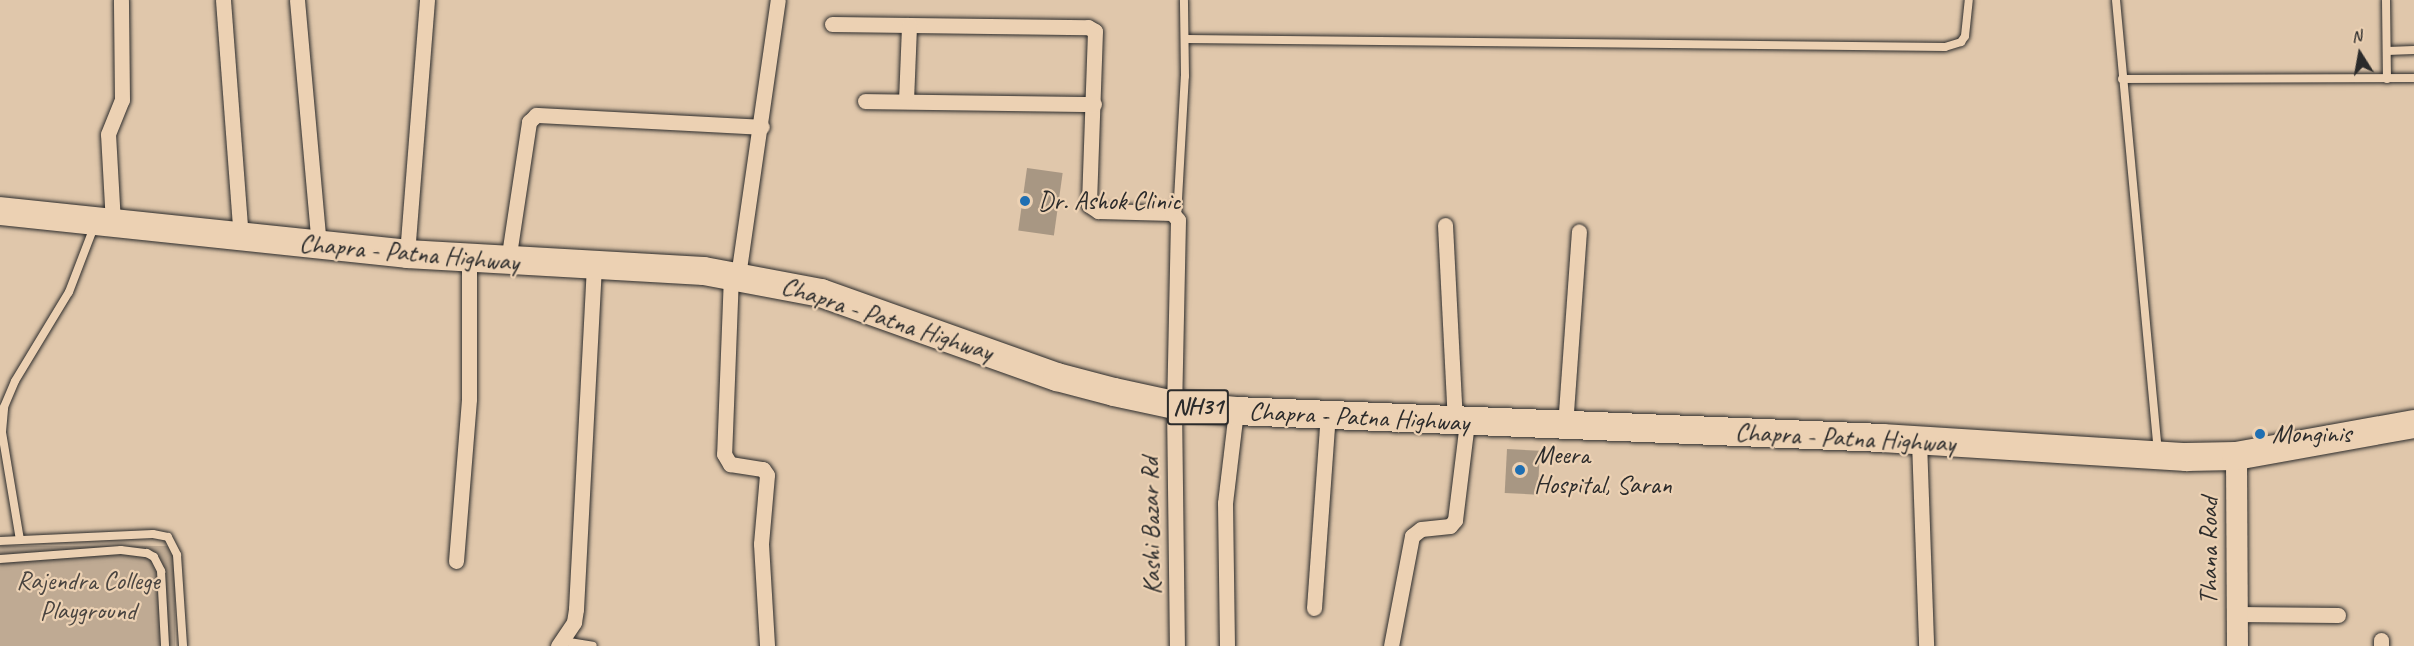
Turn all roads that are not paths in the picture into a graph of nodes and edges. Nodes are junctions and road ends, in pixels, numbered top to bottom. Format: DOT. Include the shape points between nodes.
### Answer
graph roads {
  1 [pos="122,0"];
  2 [pos="223,0"];
  3 [pos="297,0"];
  4 [pos="427,0"];
  5 [pos="778,0"];
  6 [pos="1184,0"];
  7 [pos="1969,0"];
  8 [pos="2116,0"];
  9 [pos="2386,0"];
  10 [pos="832,24"];
  11 [pos="909,25"];
  12 [pos="1186,39"];
  13 [pos="2414,50"];
  14 [pos="2387,51"];
  15 [pos="2414,78"];
  16 [pos="2121,79"];
  17 [pos="2387,79"];
  18 [pos="865,101"];
  19 [pos="906,101"];
  20 [pos="1094,104"];
  21 [pos="762,127"];
  22 [pos="0,211"];
  23 [pos="1177,217"];
  24 [pos="104,222"];
  25 [pos="1445,225"];
  26 [pos="1579,232"];
  27 [pos="241,237"];
  28 [pos="319,247"];
  29 [pos="407,254"];
  30 [pos="469,259"];
  31 [pos="508,261"];
  32 [pos="594,265"];
  33 [pos="735,276"];
  34 [pos="1174,405"];
  35 [pos="1236,411"];
  36 [pos="1328,415"];
  37 [pos="1461,422"];
  38 [pos="2414,424"];
  39 [pos="1565,426"];
  40 [pos="1919,441"];
  41 [pos="2159,456"];
  42 [pos="2236,456"];
  43 [pos="20,540"];
  44 [pos="0,541"];
  45 [pos="0,559"];
  46 [pos="456,561"];
  47 [pos="1314,608"];
  48 [pos="2236,614"];
  49 [pos="2338,615"];
  50 [pos="561,644"];
  51 [pos="165,646"];
  52 [pos="183,646"];
  53 [pos="593,646"];
  54 [pos="767,646"];
  55 [pos="1177,646"];
  56 [pos="1227,646"];
  57 [pos="1391,646"];
  58 [pos="1926,646"];
  59 [pos="2236,646"];
  1 -- 24 [label="street" via="122,100 108,134"];
  2 -- 27 [label="street"];
  3 -- 28 [label="street"];
  4 -- 29 [label="street"];
  5 -- 21 [label="street"];
  6 -- 12 [label="lane"];
  7 -- 12 [label="lane" via="1965,36 1961,42 1945,47"];
  8 -- 16 [label="lane"];
  9 -- 14 [label="lane"];
  10 -- 11 [label="street"];
  11 -- 19 [label="street"];
  11 -- 20 [label="street" via="1091,28 1096,37"];
  12 -- 23 [label="lane"];
  13 -- 14 [label="lane"];
  14 -- 17 [label="lane"];
  15 -- 17 [label="lane"];
  16 -- 17 [label="lane"];
  16 -- 41 [label="lane"];
  18 -- 19 [label="street"];
  19 -- 20 [label="street"];
  20 -- 23 [label="street" via="1089,205 1098,211 1167,212"];
  21 -- 31 [label="street" via="536,115 530,122"];
  21 -- 33 [label="street"];
  22 -- 24 [label="highway, Chapra - Patna Highway / NH31"];
  23 -- 34 [label="street, Kashi Bazar Rd"];
  24 -- 27 [label="highway, Chapra - Patna Highway / NH31"];
  24 -- 43 [label="lane" via="4,407 2,432"];
  25 -- 37 [label="street"];
  26 -- 39 [label="street"];
  27 -- 28 [label="highway, Chapra - Patna Highway / NH31"];
  28 -- 29 [label="highway, Chapra - Patna Highway / NH31"];
  29 -- 30 [label="highway, Chapra - Patna Highway / NH31"];
  30 -- 31 [label="highway, Chapra - Patna Highway / NH31"];
  30 -- 46 [label="street" via="468,411"];
  31 -- 32 [label="highway, Chapra - Patna Highway / NH31"];
  32 -- 33 [label="highway, Chapra - Patna Highway / NH31"];
  32 -- 50 [label="street" via="576,609 574,622"];
  33 -- 34 [label="highway, Chapra - Patna Highway / NH31" via="821,292 1056,377"];
  33 -- 54 [label="street" via="724,454 730,464 763,469 767,475 761,543"];
  34 -- 35 [label="highway, Chapra - Patna Highway / NH31"];
  34 -- 55 [label="street, Kashi Bazar Rd"];
  35 -- 36 [label="highway, Chapra - Patna Highway / NH31"];
  35 -- 56 [label="street" via="1223,549"];
  36 -- 37 [label="highway, Chapra - Patna Highway / NH31"];
  36 -- 47 [label="street"];
  37 -- 39 [label="highway, Chapra - Patna Highway / NH31"];
  37 -- 57 [label="street" via="1455,520 1450,526 1421,529 1412,536"];
  38 -- 42 [label="highway, Chapra - Patna Highway / NH31"];
  39 -- 40 [label="highway, Chapra - Patna Highway / NH31"];
  40 -- 41 [label="highway, Chapra - Patna Highway / NH31"];
  40 -- 58 [label="street"];
  41 -- 42 [label="highway, Chapra - Patna Highway / NH31"];
  42 -- 48 [label="street, Thana Road"];
  43 -- 44 [label="lane"];
  43 -- 52 [label="lane" via="153,534 168,537 177,555"];
  45 -- 51 [label="lane" via="121,550 147,553 154,557 161,571"];
  48 -- 49 [label="street"];
  48 -- 59 [label="street, Thana Road"];
  50 -- 53 [label="lane"];
}
